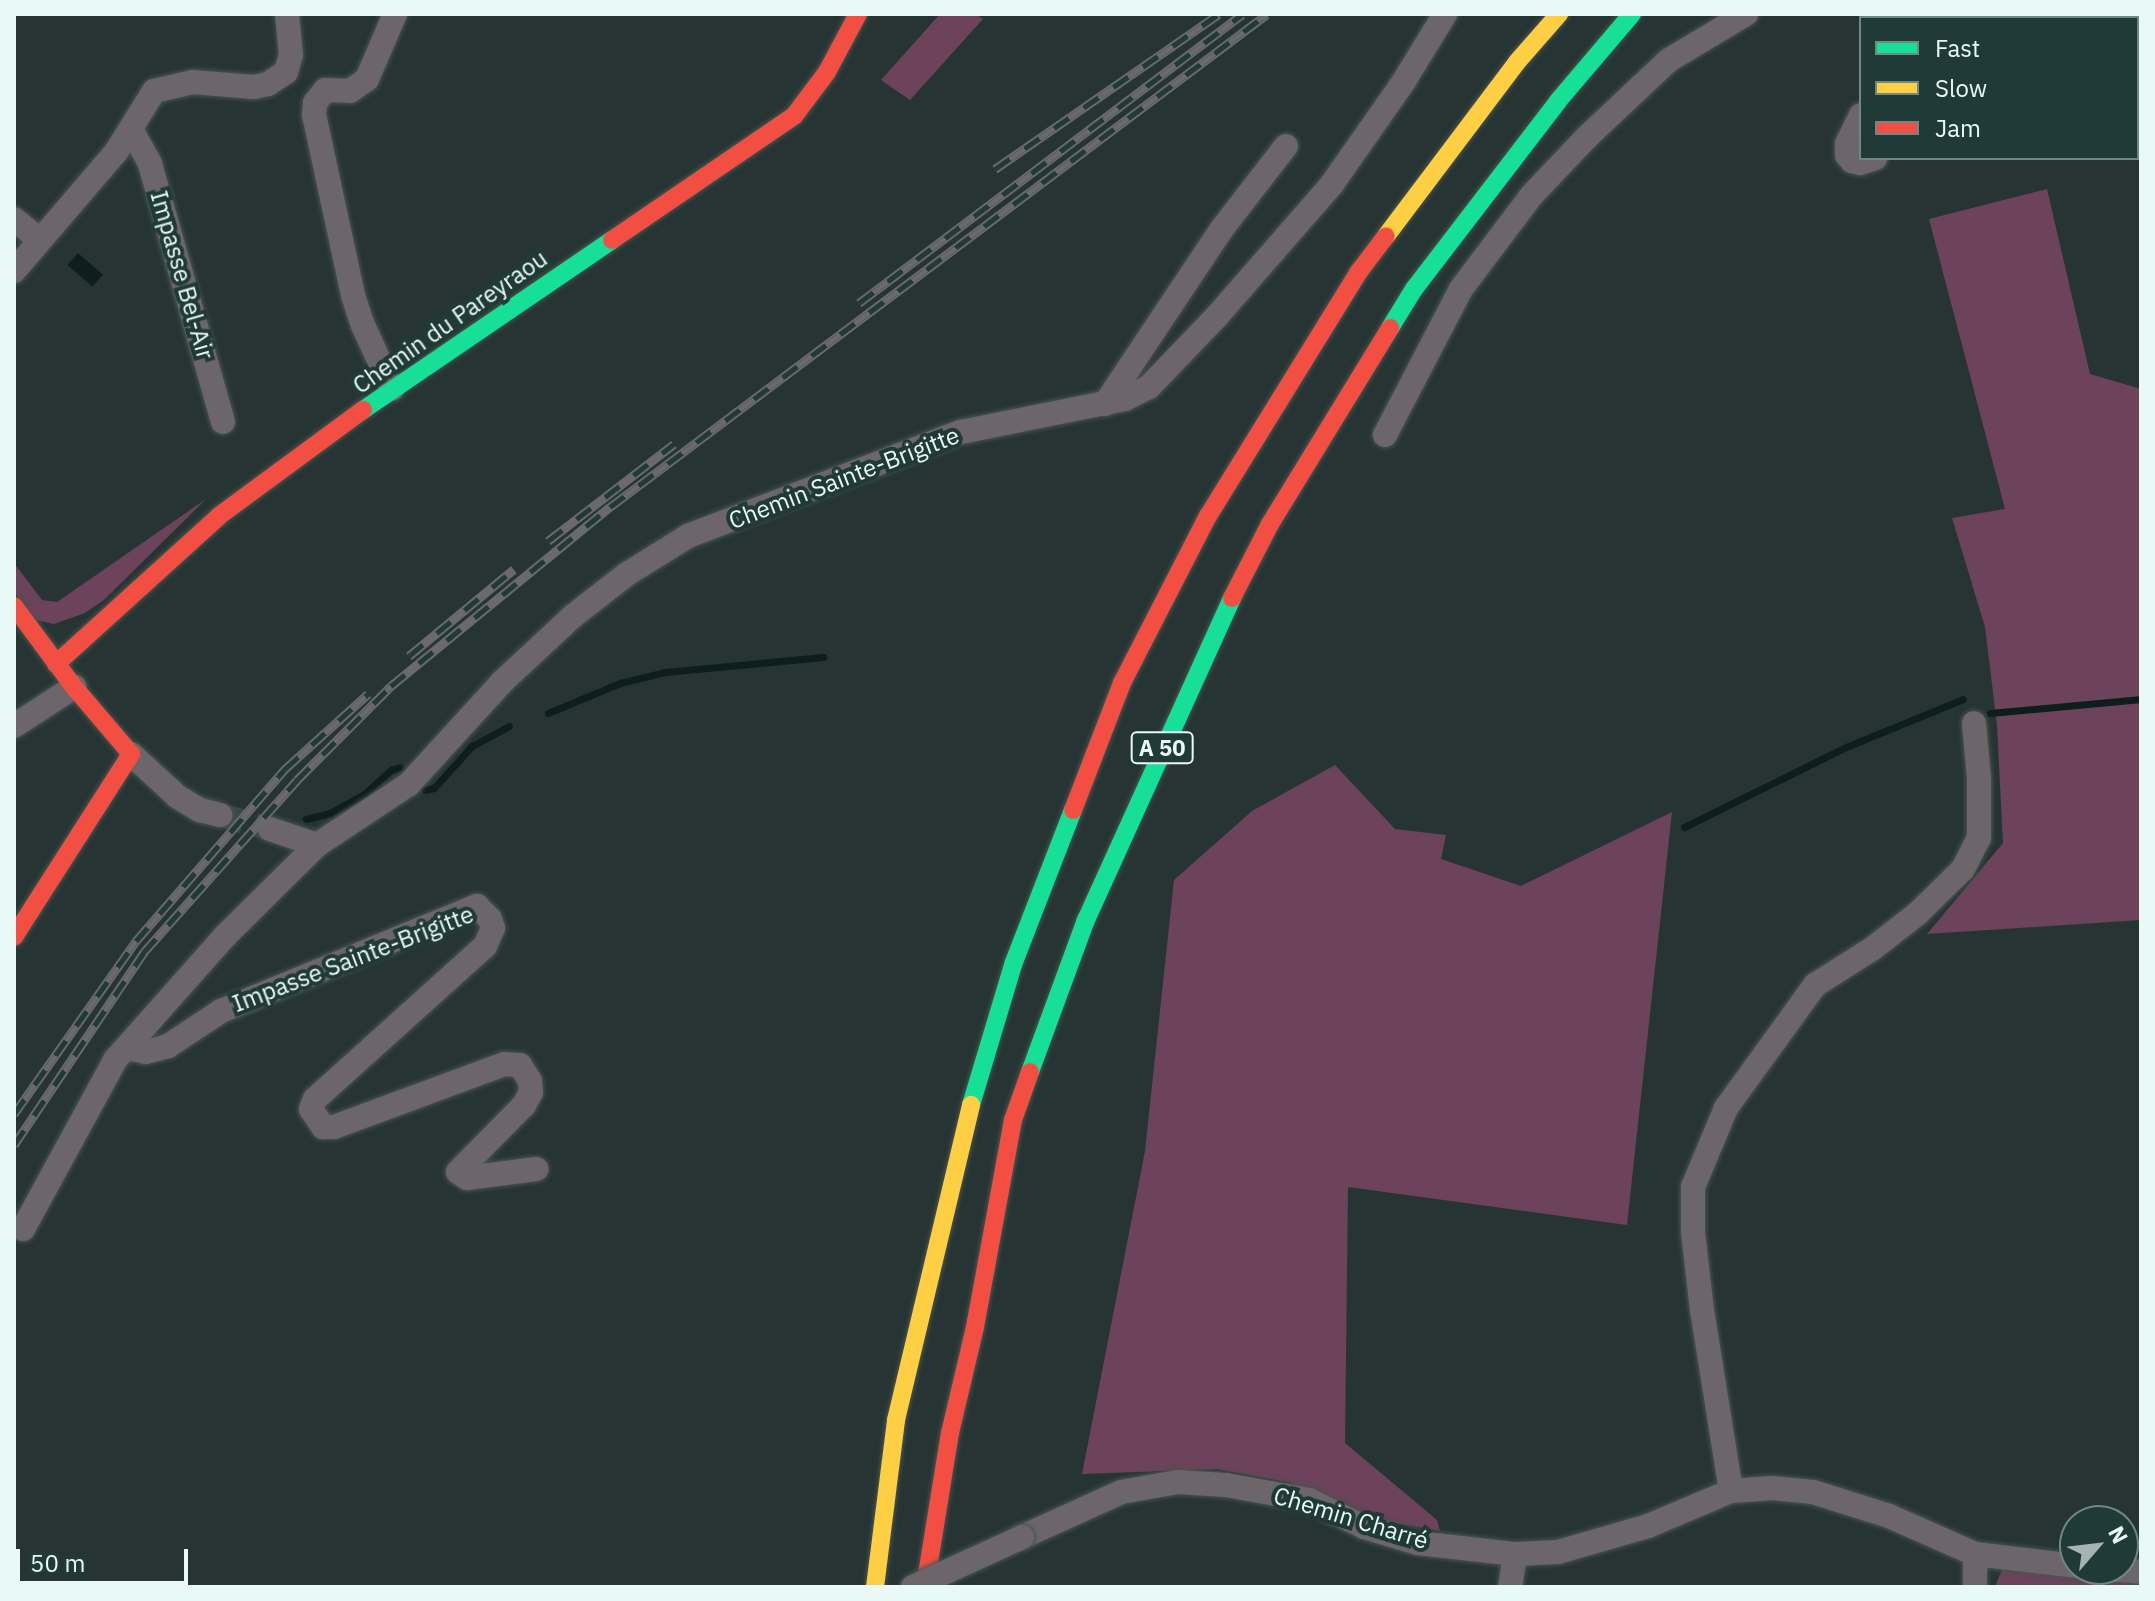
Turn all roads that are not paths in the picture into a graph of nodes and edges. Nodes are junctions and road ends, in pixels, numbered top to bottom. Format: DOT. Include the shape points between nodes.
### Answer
graph roads {
  1 [pos="287,14"];
  2 [pos="395,14"];
  3 [pos="858,14"];
  4 [pos="1445,14"];
  5 [pos="1559,14"];
  6 [pos="1632,14"];
  7 [pos="1746,14"];
  8 [pos="1859,119"];
  9 [pos="132,131"];
  10 [pos="1286,146"];
  11 [pos="1859,158"];
  12 [pos="14,219"];
  13 [pos="40,240"];
  14 [pos="14,271"];
  15 [pos="392,389"];
  16 [pos="1105,404"];
  17 [pos="223,422"];
  18 [pos="1385,435"];
  19 [pos="14,606"];
  20 [pos="56,664"];
  21 [pos="74,687"];
  22 [pos="1974,723"];
  23 [pos="14,726"];
  24 [pos="131,754"];
  25 [pos="220,815"];
  26 [pos="270,829"];
  27 [pos="317,845"];
  28 [pos="14,937"];
  29 [pos="126,1048"];
  30 [pos="536,1169"];
  31 [pos="23,1229"];
  32 [pos="1731,1491"];
  33 [pos="1515,1554"];
  34 [pos="1975,1554"];
  35 [pos="2059,1564"];
  36 [pos="875,1587"];
  37 [pos="913,1587"];
  38 [pos="925,1587"];
  39 [pos="1510,1587"];
  40 [pos="1975,1587"];
  1 -- 9 [label="street" via="290,64 278,79 254,87 192,82 163,86 150,96"];
  2 -- 15 [label="street" via="367,79 350,91 325,90 314,115 353,295"];
  3 -- 15 [label="main road, Chemin du Pareyraou" via="827,72 794,116"];
  4 -- 16 [label="street, Chemin Sainte-Brigitte" via="1332,184 1217,316 1149,387"];
  5 -- 36 [label="main road, A 50" via="1358,273 1208,516 1122,683 1014,962 973,1095 896,1420"];
  6 -- 38 [label="main road, A 50" via="1558,101 1406,302 1270,524 1209,643 1086,920 1013,1120"];
  7 -- 18 [label="street" via="1669,60 1531,196 1461,289"];
  8 -- 11 [label="street" via="1847,155"];
  9 -- 13 [label="street"];
  9 -- 17 [label="street, Impasse Bel-Air" via="150,164"];
  10 -- 16 [label="street" via="1221,230"];
  12 -- 13 [label="street"];
  13 -- 14 [label="street"];
  15 -- 20 [label="main road, Chemin du Pareyraou" via="219,516"];
  16 -- 27 [label="street, Chemin Sainte-Brigitte" via="961,432 688,536 573,616 502,682 409,784"];
  19 -- 20 [label="main road"];
  20 -- 21 [label="main road"];
  21 -- 23 [label="street"];
  21 -- 24 [label="main road"];
  22 -- 32 [label="street" via="1979,838 1963,869 1895,932 1815,985 1726,1108 1693,1187 1702,1310"];
  24 -- 25 [label="street" via="178,797"];
  24 -- 28 [label="main road"];
  26 -- 27 [label="street"];
  27 -- 29 [label="street, Chemin Sainte-Brigitte" via="225,936"];
  29 -- 30 [label="street, Impasse Sainte-Brigitte" via="146,1052 168,1046 221,1011 477,906 493,928 485,946 315,1099 311,1109 323,1127 334,1127 504,1064 520,1065 530,1081 524,1105 458,1172 467,1178"];
  29 -- 31 [label="street, Chemin Sainte-Brigitte" via="70,1137"];
  32 -- 33 [label="street, Chemin Charré" via="1648,1526 1573,1548"];
  32 -- 34 [label="street, Chemin Charré" via="1813,1492 1889,1516"];
  33 -- 37 [label="street, Chemin Charré, bridge" via="1418,1543 1364,1527 1309,1500 1178,1482 1121,1492"];
  33 -- 39 [label="street"];
  34 -- 35 [label="street, Chemin Charré"];
  34 -- 40 [label="street"];
}
